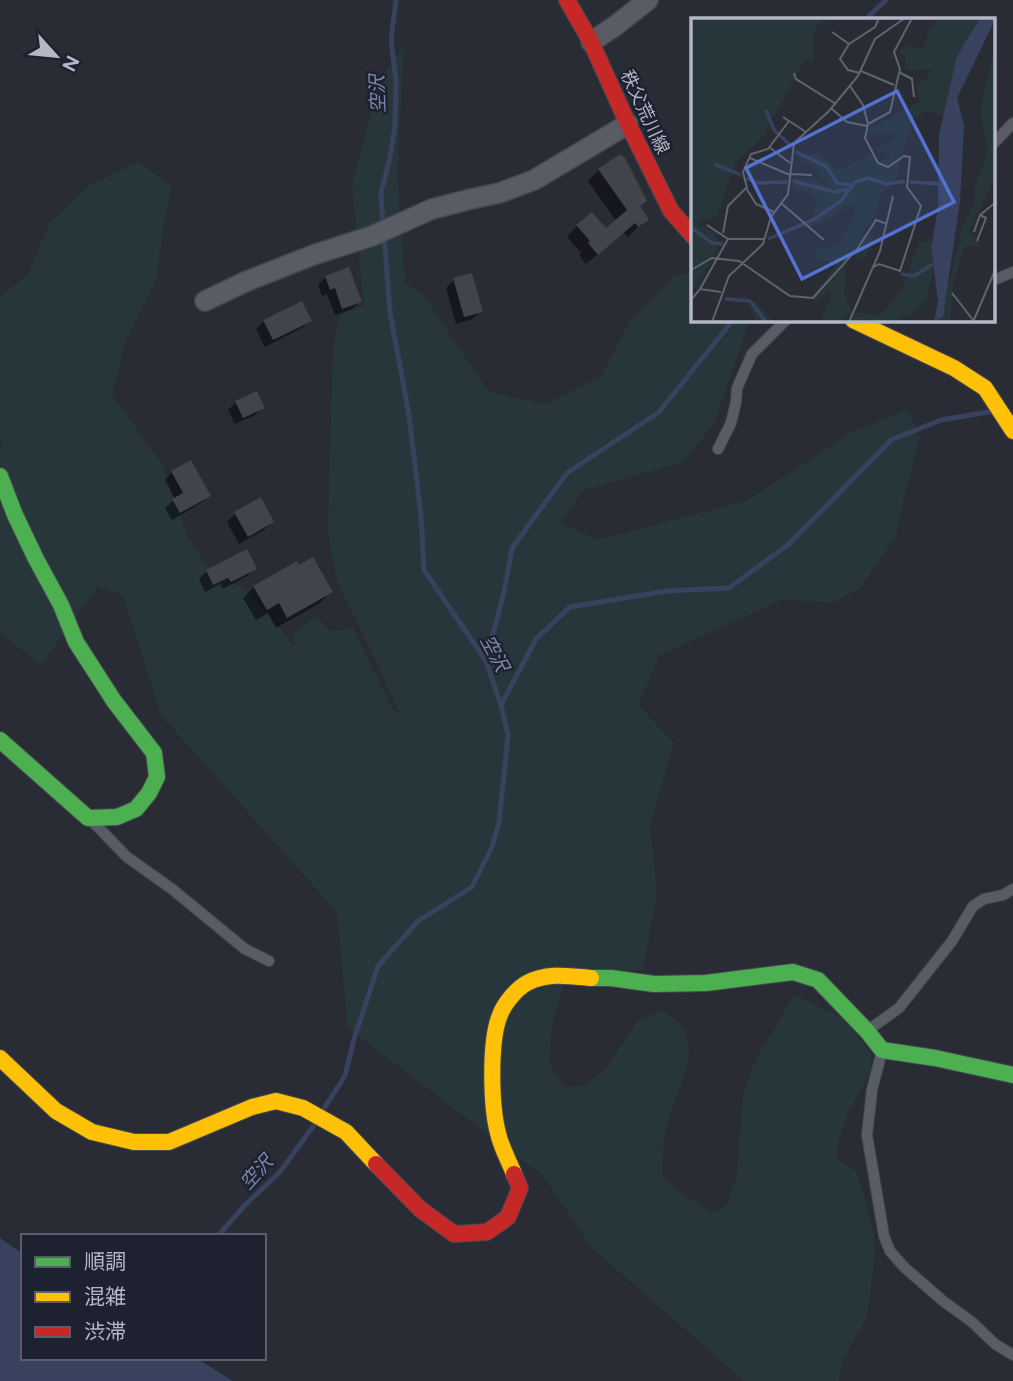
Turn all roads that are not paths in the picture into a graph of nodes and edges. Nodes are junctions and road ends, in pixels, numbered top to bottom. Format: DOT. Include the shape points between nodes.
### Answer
graph roads {
  1 [pos="567,0"];
  2 [pos="648,0"];
  3 [pos="591,42"];
  4 [pos="1013,123"];
  5 [pos="628,124"];
  6 [pos="996,140"];
  7 [pos="691,234"];
  8 [pos="1013,272"];
  9 [pos="996,279"];
  10 [pos="205,301"];
  11 [pos="784,322"];
  12 [pos="860,322"];
  13 [pos="1013,431"];
  14 [pos="718,449"];
  15 [pos="0,476"];
  16 [pos="0,740"];
  17 [pos="88,818"];
  18 [pos="1013,889"];
  19 [pos="269,961"];
  20 [pos="867,1031"];
  21 [pos="882,1050"];
  22 [pos="0,1058"];
  23 [pos="1013,1075"];
  24 [pos="1013,1355"];
  1 -- 3 [label="street, 秩父荒川線"];
  2 -- 3 [label="street"];
  3 -- 5 [label="street, 秩父荒川線"];
  4 -- 6 [label="lane"];
  5 -- 7 [label="street, 秩父荒川線" via="671,211"];
  5 -- 10 [label="street" via="534,180 432,209"];
  8 -- 9 [label="lane"];
  11 -- 14 [label="lane" via="752,354"];
  12 -- 13 [label="street" via="890,331 985,388"];
  15 -- 17 [label="street" via="76,642 154,752 157,777 136,809 117,817"];
  16 -- 17 [label="street"];
  17 -- 19 [label="lane" via="127,857 245,949"];
  18 -- 20 [label="lane" via="973,906 952,941 899,1008"];
  20 -- 21 [label="street"];
  20 -- 22 [label="street" via="818,980 793,972 706,984 566,975 526,983 500,1014 492,1059 498,1135 520,1188 508,1217 487,1232 454,1234 420,1209 346,1132 303,1108 276,1101 169,1142 134,1142 93,1132 56,1111"];
  21 -- 23 [label="street"];
  21 -- 24 [label="lane" via="867,1135 890,1251 943,1301"];
}
